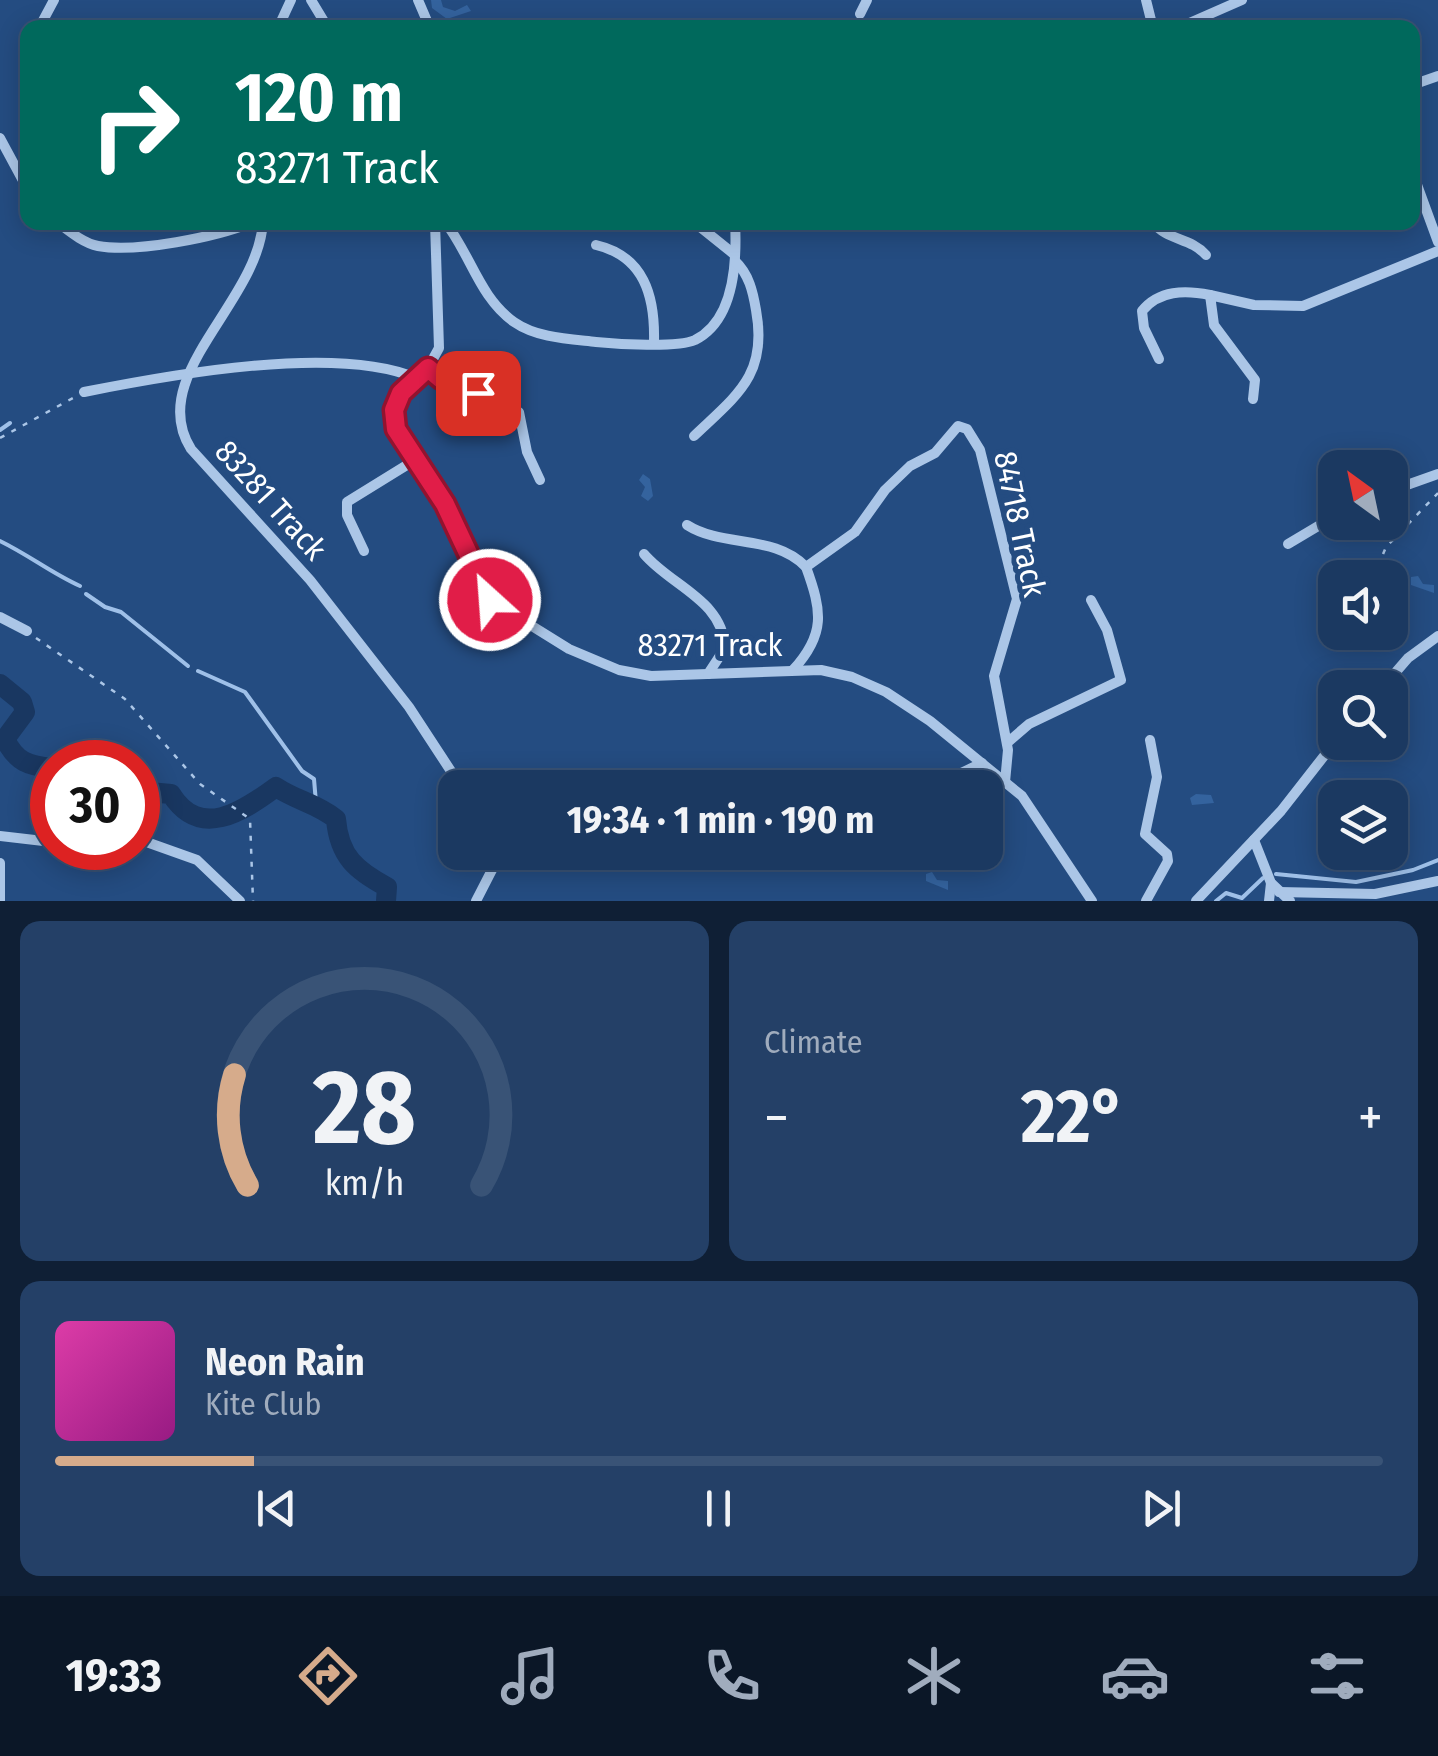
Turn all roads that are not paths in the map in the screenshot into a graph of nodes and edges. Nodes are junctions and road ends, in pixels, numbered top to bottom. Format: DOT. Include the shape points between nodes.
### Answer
graph roads {
  1 [pos="866,0"];
  2 [pos="1242,0"];
  3 [pos="860,14"];
  4 [pos="1196,20"];
  5 [pos="0,138"];
  6 [pos="20,175"];
  7 [pos="1420,192"];
  8 [pos="69,230"];
  9 [pos="224,230"];
  10 [pos="262,230"];
  11 [pos="435,230"];
  12 [pos="449,230"];
  13 [pos="703,230"];
  14 [pos="735,230"];
  15 [pos="1160,230"];
  16 [pos="1438,242"];
  17 [pos="596,245"];
  18 [pos="1438,251"];
  19 [pos="1206,255"];
  20 [pos="735,258"];
  21 [pos="1210,295"];
  22 [pos="654,341"];
  23 [pos="1160,359"];
  24 [pos="428,368"];
  25 [pos="190,373"];
  26 [pos="416,378"];
  27 [pos="84,392"];
  28 [pos="1253,398"];
  29 [pos="694,436"];
  30 [pos="415,460"];
  31 [pos="1438,474"];
  32 [pos="540,480"];
  33 [pos="1408,485"];
  34 [pos="686,524"];
  35 [pos="1318,526"];
  36 [pos="1288,544"];
  37 [pos="364,551"];
  38 [pos="644,554"];
  39 [pos="806,566"];
  40 [pos="1092,600"];
  41 [pos="0,617"];
  42 [pos="27,632"];
  43 [pos="1438,636"];
  44 [pos="792,670"];
  45 [pos="1398,670"];
  46 [pos="708,674"];
  47 [pos="1150,740"];
  48 [pos="1007,743"];
  49 [pos="1320,760"];
  50 [pos="982,763"];
  51 [pos="450,770"];
  52 [pos="967,770"];
  53 [pos="1005,782"];
  54 [pos="0,836"];
  55 [pos="30,839"];
  56 [pos="1254,840"];
  57 [pos="160,846"];
  58 [pos="0,864"];
  59 [pos="492,870"];
  60 [pos="1438,881"];
  61 [pos="1275,887"];
  62 [pos="1,898"];
  63 [pos="240,901"];
  64 [pos="476,901"];
  65 [pos="1092,901"];
  66 [pos="1146,901"];
  67 [pos="1196,901"];
  68 [pos="1269,901"];
  69 [pos="1290,901"];
  1 -- 3 [label="street"];
  2 -- 4 [label="street"];
  5 -- 6 [label="street"];
  7 -- 16 [label="street"];
  8 -- 9 [label="street" via="88,243 111,246"];
  10 -- 25 [label="street, 83281 Track" via="251,274"];
  11 -- 24 [label="street" via="440,334"];
  12 -- 22 [label="street" via="488,296 517,324 567,339"];
  13 -- 20 [label="street"];
  14 -- 20 [label="street"];
  15 -- 19 [label="street" via="1190,240"];
  17 -- 22 [label="street" via="623,253 639,271"];
  18 -- 21 [label="street" via="1303,306 1254,306"];
  20 -- 22 [label="street" via="726,300 703,334 686,342"];
  20 -- 29 [label="street" via="754,300 756,366 742,390"];
  21 -- 23 [label="street" via="1182,292 1146,304 1144,328"];
  21 -- 28 [label="street" via="1214,325 1255,380"];
  24 -- 26 [label="street, 83271 Track"];
  24 -- 32 [label="street" via="519,412"];
  25 -- 26 [label="street" via="361,362"];
  25 -- 27 [label="street"];
  25 -- 51 [label="street, 83281 Track" via="178,401 191,450 310,580"];
  26 -- 30 [label="street, 83271 Track" via="401,393 394,418"];
  30 -- 37 [label="street" via="347,502 346,515"];
  30 -- 46 [label="street, 83271 Track" via="445,504 485,592 506,614 619,670"];
  31 -- 33 [label="street"];
  34 -- 39 [label="street" via="706,537 788,553"];
  35 -- 36 [label="street"];
  38 -- 46 [label="street" via="713,614 725,641 721,660"];
  39 -- 44 [label="street" via="818,630"];
  39 -- 48 [label="street, 84718 Track" via="854,532 902,473 934,453 958,426 967,429 980,450 1017,599 994,676"];
  40 -- 48 [label="street" via="1121,680 1029,724"];
  41 -- 42 [label="street"];
  43 -- 45 [label="street"];
  44 -- 46 [label="street, 83271 Track"];
  44 -- 50 [label="street, 83271 Track" via="837,673 869,684"];
  47 -- 66 [label="street" via="1157,777 1145,834 1168,861"];
  48 -- 53 [label="street, 84718 Track"];
  49 -- 56 [label="street"];
  50 -- 52 [label="street"];
  50 -- 53 [label="street, 83271 Track"];
  53 -- 65 [label="street, 83271 Track" via="1038,814"];
  54 -- 55 [label="street"];
  56 -- 61 [label="street"];
  56 -- 67 [label="street"];
  57 -- 63 [label="street" via="197,860"];
  58 -- 62 [label="street"];
  59 -- 64 [label="street"];
  60 -- 61 [label="street" via="1374,894"];
  61 -- 68 [label="street"];
  61 -- 69 [label="street"];
}
